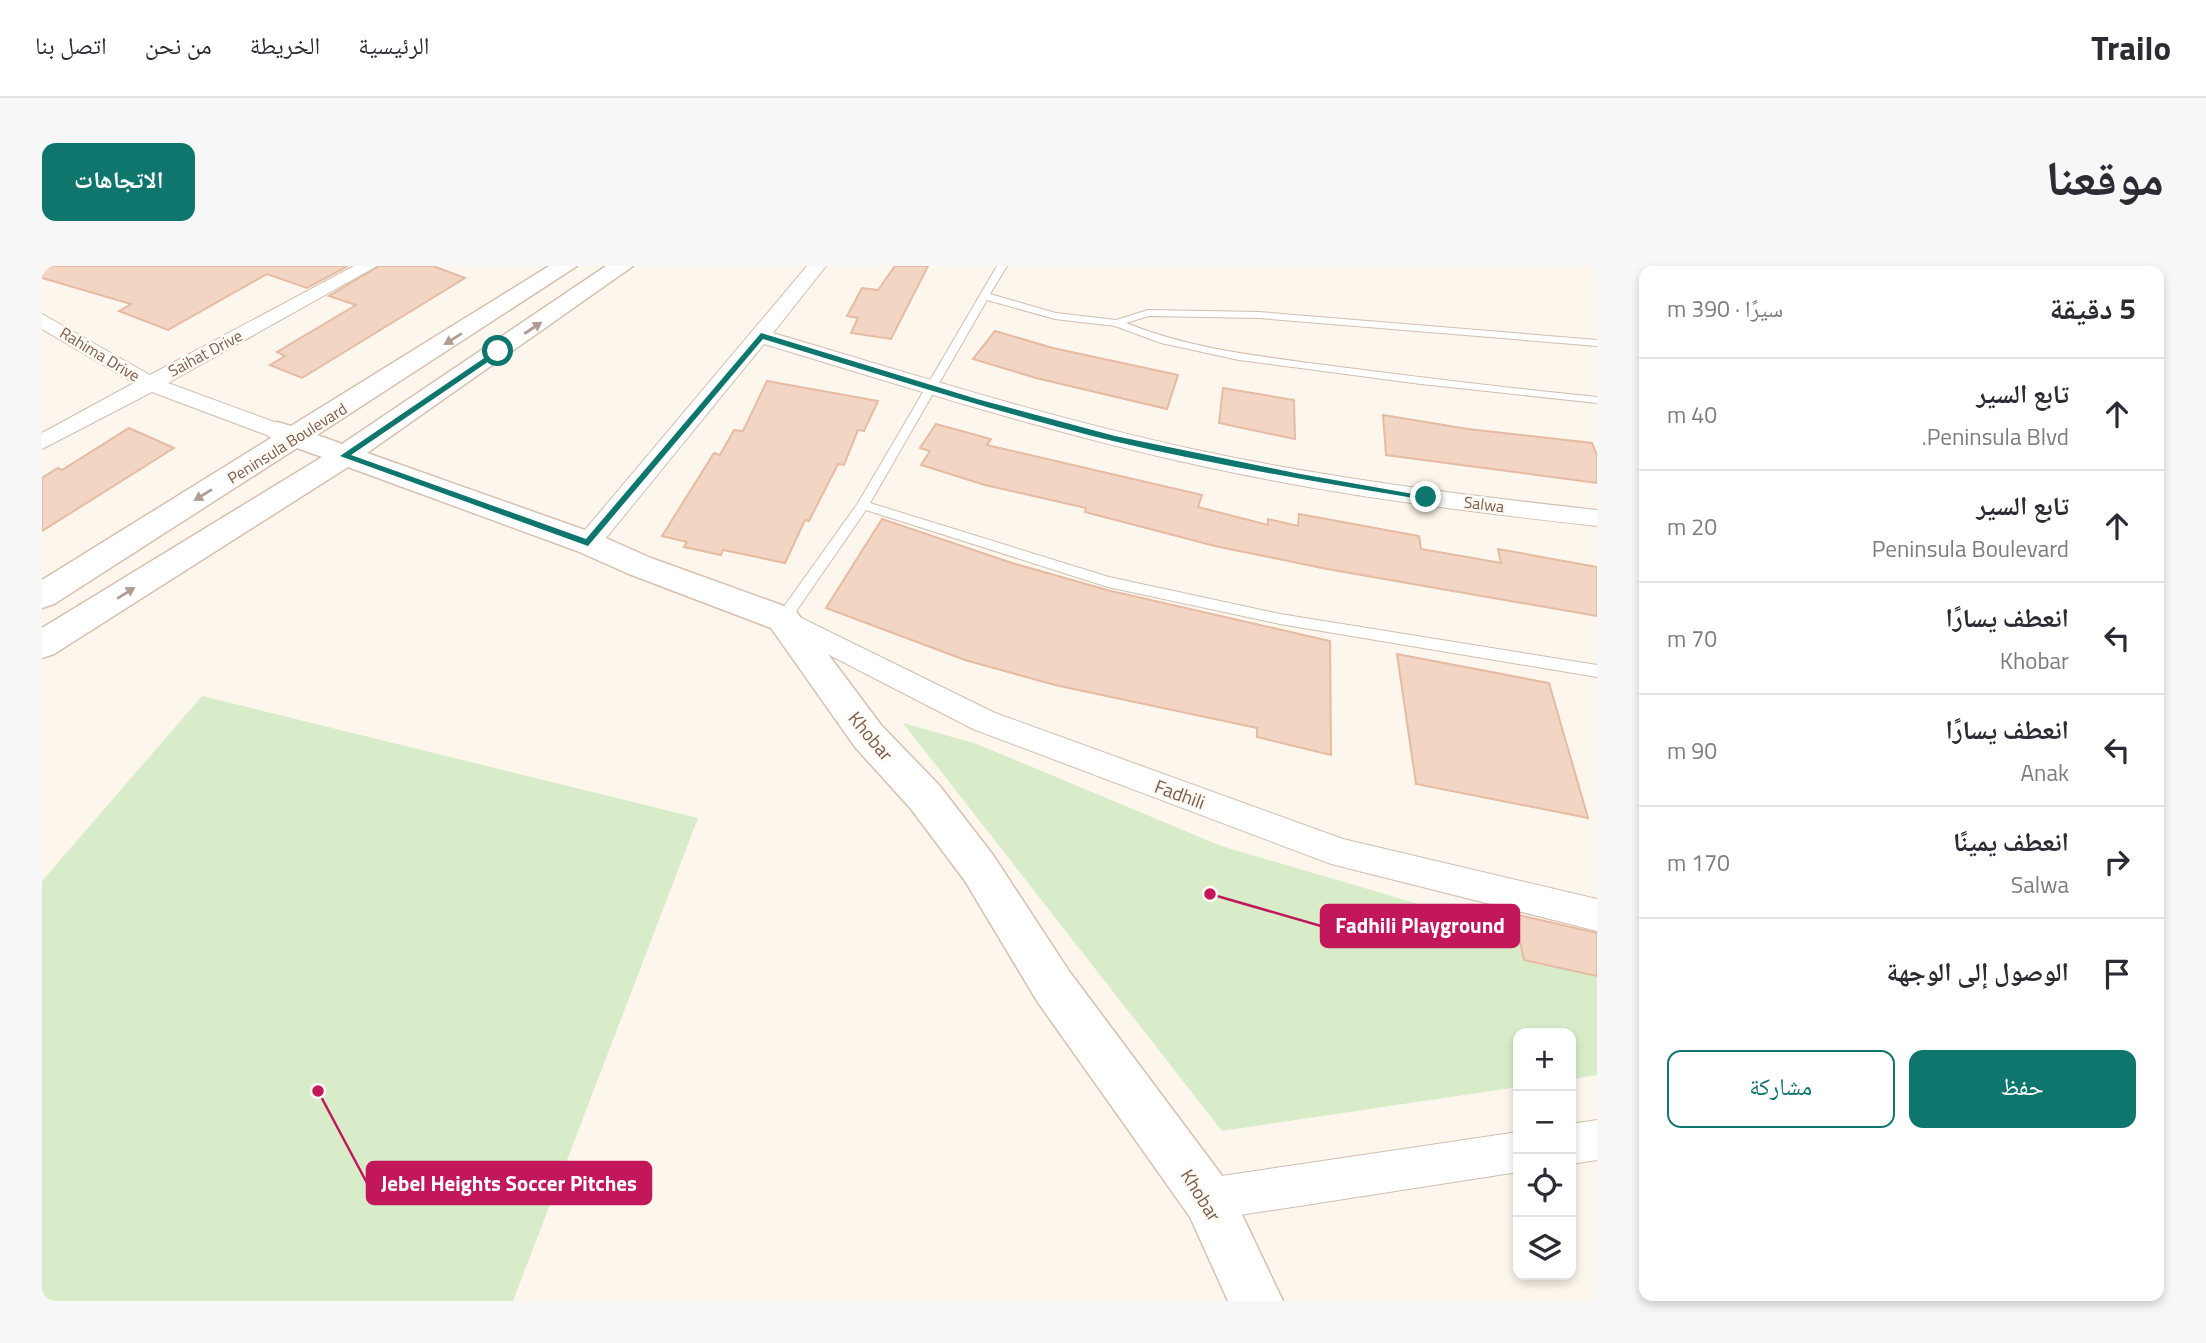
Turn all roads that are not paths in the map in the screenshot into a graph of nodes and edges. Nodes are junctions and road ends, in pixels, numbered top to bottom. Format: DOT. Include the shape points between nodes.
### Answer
graph roads {
  1 [pos="368,266"];
  2 [pos="565,266"];
  3 [pos="621,266"];
  4 [pos="817,266"];
  5 [pos="1002,266"];
  6 [pos="985,296"];
  7 [pos="42,320"];
  8 [pos="1117,323"];
  9 [pos="761,336"];
  10 [pos="1597,343"];
  11 [pos="149,383"];
  12 [pos="931,388"];
  13 [pos="1597,400"];
  14 [pos="287,434"];
  15 [pos="42,442"];
  16 [pos="344,456"];
  17 [pos="863,505"];
  18 [pos="1597,519"];
  19 [pos="588,543"];
  20 [pos="42,596"];
  21 [pos="783,619"];
  22 [pos="55,637"];
  23 [pos="1597,671"];
  24 [pos="1597,915"];
  25 [pos="1597,1140"];
  26 [pos="1576,1143"];
  27 [pos="1513,1153"];
  28 [pos="1208,1199"];
  29 [pos="1256,1301"];
  1 -- 11 [label="street, Saihat Drive"];
  2 -- 14 [label="main road, Peninsula Boulevard, one-way"];
  16 -- 3 [label="main road, one-way"];
  4 -- 9 [label="street"];
  5 -- 6 [label="lane"];
  6 -- 8 [label="lane" via="1055,316"];
  6 -- 12 [label="lane"];
  7 -- 11 [label="street, Rahima Drive"];
  8 -- 10 [label="lane" via="1148,313 1259,315"];
  8 -- 13 [label="lane" via="1153,340 1272,361"];
  9 -- 12 [label="street, Salwa"];
  9 -- 19 [label="street"];
  11 -- 14 [label="street, Rahima Drive"];
  11 -- 15 [label="street, Saihat Drive"];
  12 -- 17 [label="lane"];
  12 -- 18 [label="street, Salwa" via="1196,457 1426,497"];
  14 -- 16 [label="main road"];
  14 -- 20 [label="main road, Peninsula Boulevard, one-way"];
  16 -- 19 [label="main road"];
  22 -- 16 [label="main road, one-way"];
  17 -- 21 [label="lane"];
  17 -- 23 [label="lane" via="1108,582 1280,620"];
  19 -- 21 [label="main road"];
  21 -- 24 [label="street, Fadhili" via="984,721 1343,853"];
  21 -- 28 [label="main road, Khobar" via="867,736 925,797 979,868 1053,986"];
  25 -- 26 [label="street"];
  27 -- 28 [label="street"];
  28 -- 29 [label="main road, Khobar"];
}
